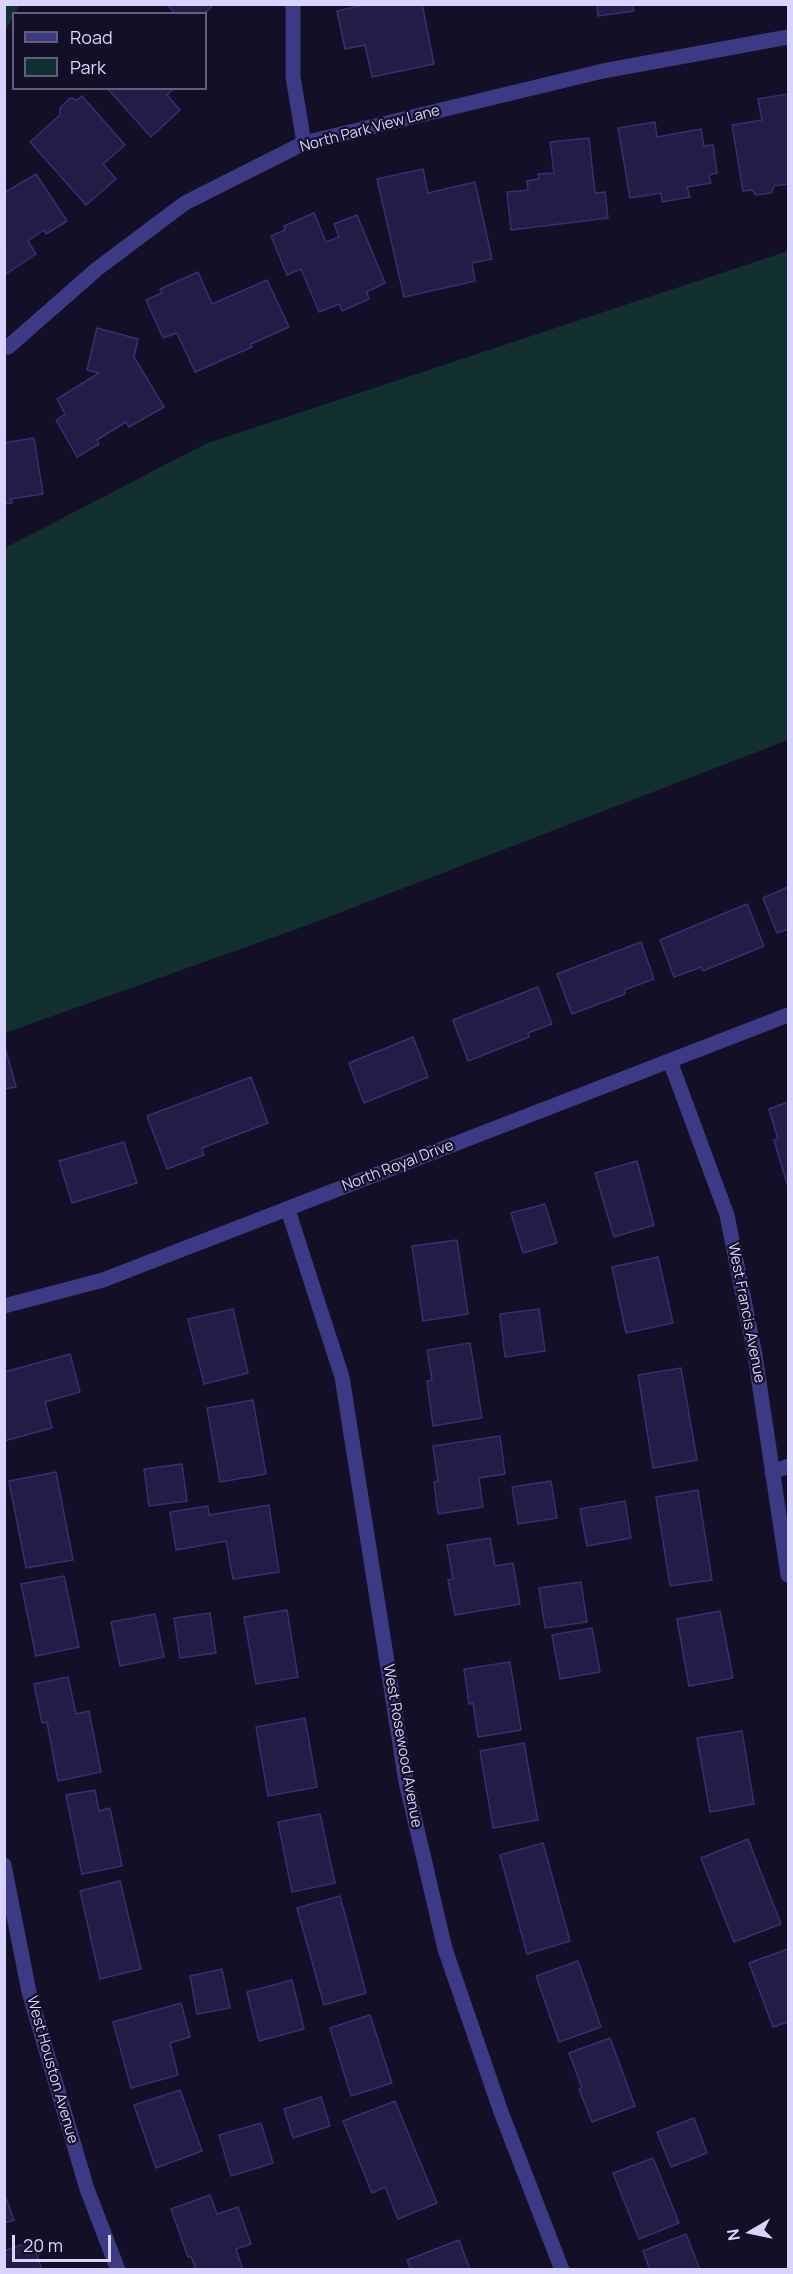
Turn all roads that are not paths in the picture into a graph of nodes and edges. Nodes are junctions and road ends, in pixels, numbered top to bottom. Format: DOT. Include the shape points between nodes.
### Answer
graph roads {
  1 [pos="293,4"];
  2 [pos="789,37"];
  3 [pos="304,143"];
  4 [pos="8,347"];
  5 [pos="789,1015"];
  6 [pos="670,1061"];
  7 [pos="288,1210"];
  8 [pos="4,1306"];
  9 [pos="789,1467"];
  10 [pos="772,1473"];
  11 [pos="789,1575"];
  12 [pos="4,1865"];
  13 [pos="118,2270"];
  14 [pos="562,2270"];
  1 -- 3 [label="street" via="293,77"];
  2 -- 3 [label="street, North Park View Lane" via="603,71"];
  3 -- 4 [label="street, North Park View Lane" via="185,203 97,269"];
  5 -- 6 [label="street, North Royal Drive"];
  6 -- 7 [label="street, North Royal Drive"];
  6 -- 10 [label="street, West Francis Avenue" via="727,1215 755,1355"];
  7 -- 8 [label="street, North Royal Drive" via="103,1280"];
  7 -- 14 [label="street, West Rosewood Avenue" via="342,1377 406,1782 445,1949 501,2112"];
  9 -- 10 [label="street"];
  10 -- 11 [label="street, West Francis Avenue"];
  12 -- 13 [label="street, West Houston Avenue" via="29,1992 87,2189"];
}
